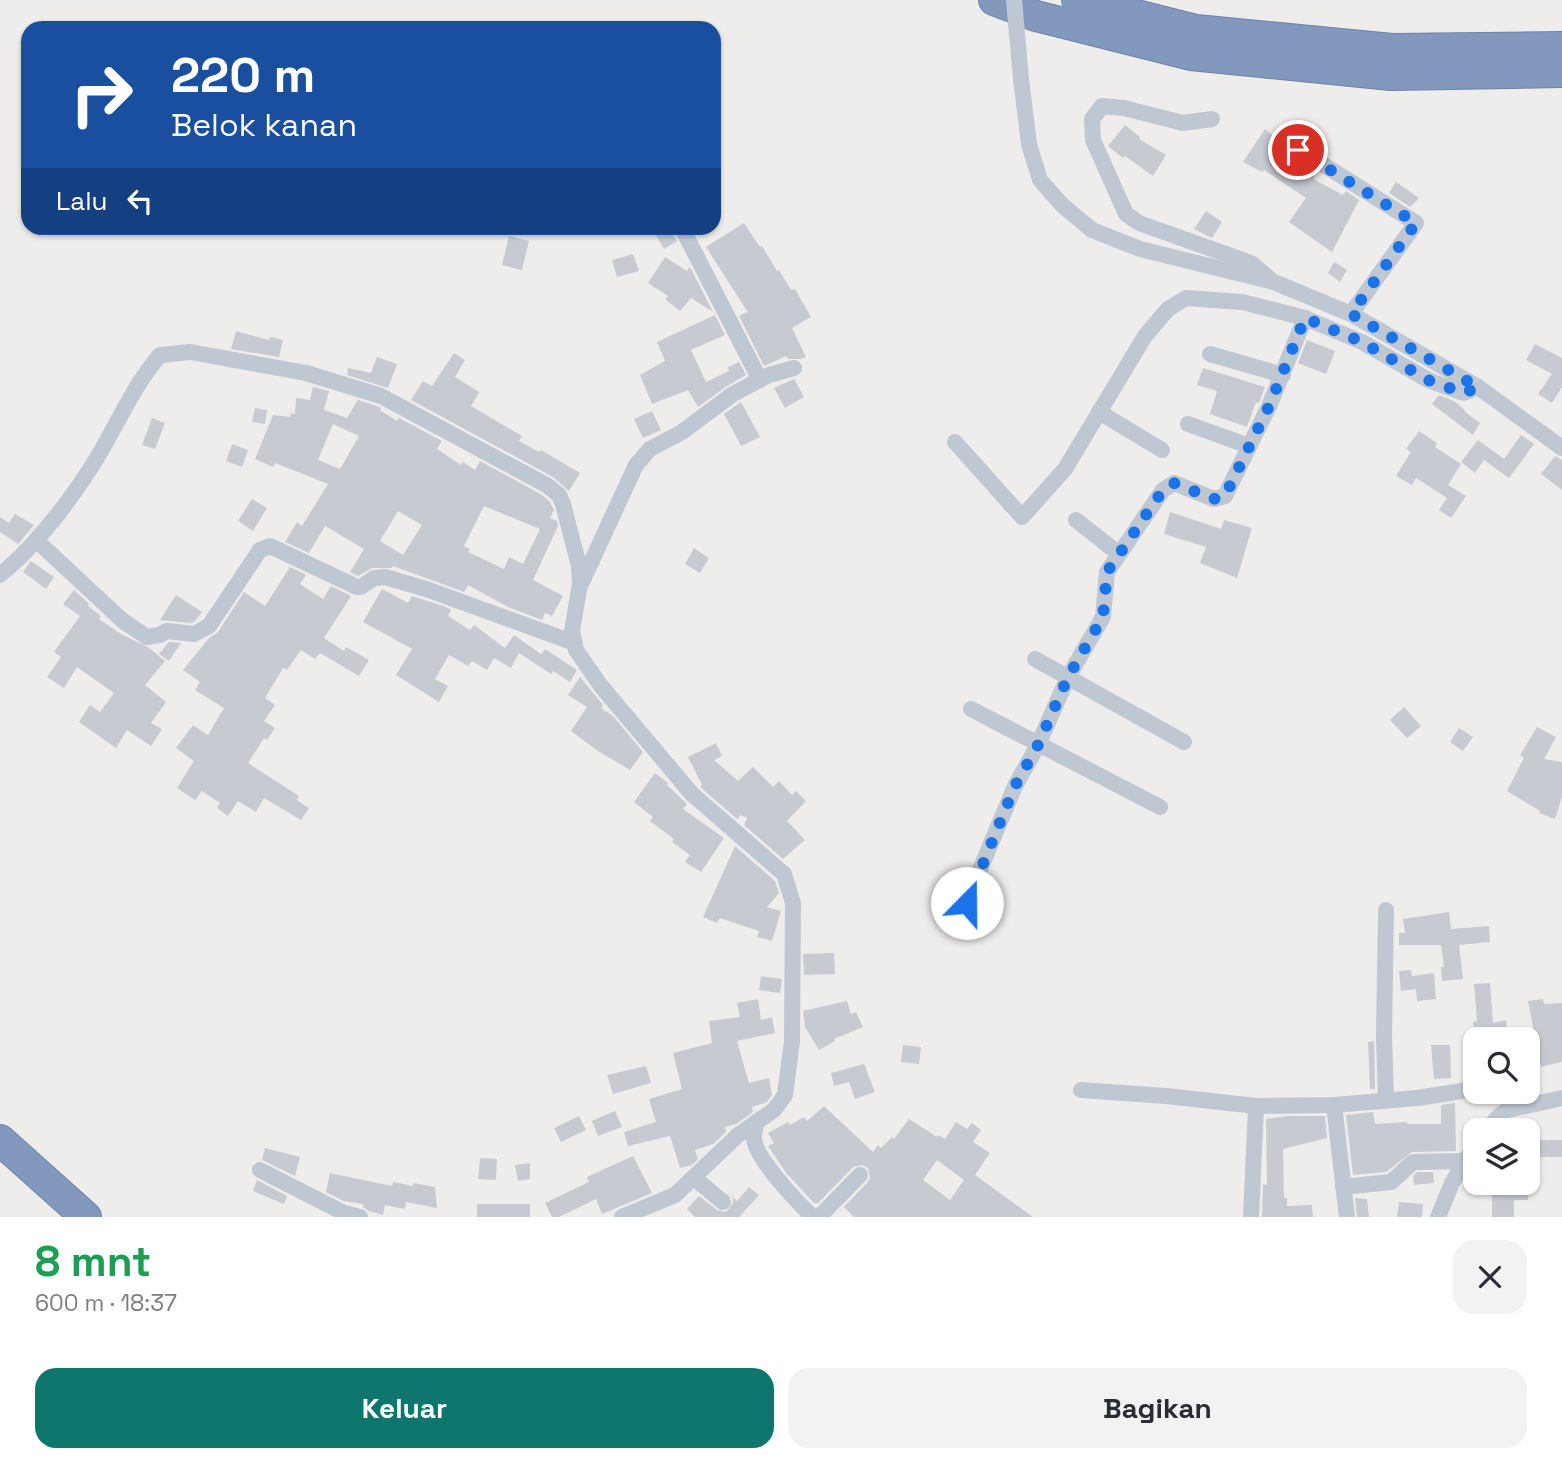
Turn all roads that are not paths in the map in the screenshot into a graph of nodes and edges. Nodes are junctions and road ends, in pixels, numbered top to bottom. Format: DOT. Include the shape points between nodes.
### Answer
graph roads {
  1 [pos="994,0"];
  2 [pos="1014,0"];
  3 [pos="1077,0"];
  4 [pos="1562,47"];
  5 [pos="1562,72"];
  6 [pos="1212,119"];
  7 [pos="1289,143"];
  8 [pos="686,235"];
  9 [pos="1274,282"];
  10 [pos="1351,314"];
  11 [pos="1305,318"];
  12 [pos="1210,354"];
  13 [pos="794,368"];
  14 [pos="1283,375"];
  15 [pos="760,380"];
  16 [pos="1478,387"];
  17 [pos="1099,412"];
  18 [pos="1188,424"];
  19 [pos="1562,427"];
  20 [pos="955,442"];
  21 [pos="1557,445"];
  22 [pos="1249,446"];
  23 [pos="1162,450"];
  24 [pos="1076,520"];
  25 [pos="36,540"];
  26 [pos="1119,554"];
  27 [pos="0,575"];
  28 [pos="580,584"];
  29 [pos="572,642"];
  30 [pos="1035,659"];
  31 [pos="1068,677"];
  32 [pos="971,709"];
  33 [pos="1184,742"];
  34 [pos="1038,745"];
  35 [pos="1160,807"];
  36 [pos="967,903"];
  37 [pos="1386,910"];
  38 [pos="1081,1090"];
  39 [pos="1463,1091"];
  40 [pos="1562,1098"];
  41 [pos="1386,1099"];
  42 [pos="1334,1105"];
  43 [pos="1521,1105"];
  44 [pos="1256,1107"];
  45 [pos="1497,1118"];
  46 [pos="756,1122"];
  47 [pos="0,1140"];
  48 [pos="1463,1161"];
  49 [pos="1463,1165"];
  50 [pos="260,1170"];
  51 [pos="860,1175"];
  52 [pos="694,1178"];
  53 [pos="1343,1187"];
  54 [pos="723,1202"];
  55 [pos="86,1217"];
  56 [pos="360,1217"];
  57 [pos="622,1217"];
  58 [pos="813,1217"];
  59 [pos="819,1217"];
  60 [pos="1251,1217"];
  61 [pos="1347,1217"];
  62 [pos="1437,1217"];
  1 -- 5 [label="highway" via="1036,16 1191,55 1391,75"];
  2 -- 9 [label="street, bridge" via="1029,144 1041,180 1062,205 1092,230 1139,249"];
  3 -- 4 [label="highway" via="1196,30 1340,44 1392,49"];
  6 -- 9 [label="street" via="1182,123 1102,106 1092,119 1093,140 1126,214 1139,223 1251,263"];
  7 -- 10 [label="street" via="1416,223"];
  8 -- 15 [label="street"];
  9 -- 10 [label="street"];
  10 -- 16 [label="street"];
  11 -- 14 [label="street"];
  11 -- 16 [label="street" via="1362,342 1430,381 1464,393"];
  11 -- 17 [label="street" via="1242,302 1186,298 1168,309 1145,336"];
  12 -- 14 [label="street"];
  13 -- 15 [label="street"];
  14 -- 22 [label="street"];
  15 -- 28 [label="street" via="650,449 636,466"];
  16 -- 21 [label="street"];
  17 -- 20 [label="street" via="1065,469 1022,517"];
  17 -- 23 [label="street"];
  18 -- 22 [label="street"];
  19 -- 21 [label="street"];
  22 -- 26 [label="street" via="1225,496 1214,499 1174,483 1163,490"];
  24 -- 26 [label="street"];
  25 -- 27 [label="street"];
  25 -- 28 [label="street" via="90,469 142,376 160,355 190,352 306,373 381,396 548,486 563,504"];
  25 -- 29 [label="street" via="123,621 148,636 167,631 194,634 209,626 260,550 270,547 357,587 385,577"];
  26 -- 31 [label="street" via="1107,572 1103,617"];
  28 -- 29 [label="street"];
  29 -- 46 [label="street" via="601,686 692,794 783,874 790,890 792,1041 785,1095"];
  30 -- 31 [label="street"];
  31 -- 33 [label="street"];
  31 -- 34 [label="street"];
  32 -- 34 [label="street"];
  34 -- 35 [label="street"];
  34 -- 36 [label="street" via="1015,786"];
  37 -- 41 [label="street"];
  38 -- 44 [label="street"];
  39 -- 41 [label="street"];
  40 -- 43 [label="street"];
  41 -- 42 [label="street"];
  42 -- 44 [label="street"];
  42 -- 53 [label="street"];
  43 -- 45 [label="street"];
  44 -- 60 [label="street"];
  46 -- 52 [label="street"];
  46 -- 58 [label="street" via="754,1140 763,1158"];
  47 -- 55 [label="highway"];
  48 -- 53 [label="street" via="1413,1162 1391,1182"];
  49 -- 62 [label="street"];
  50 -- 56 [label="street"];
  51 -- 59 [label="street"];
  52 -- 54 [label="street"];
  52 -- 57 [label="street" via="674,1195"];
  53 -- 61 [label="street"];
}
